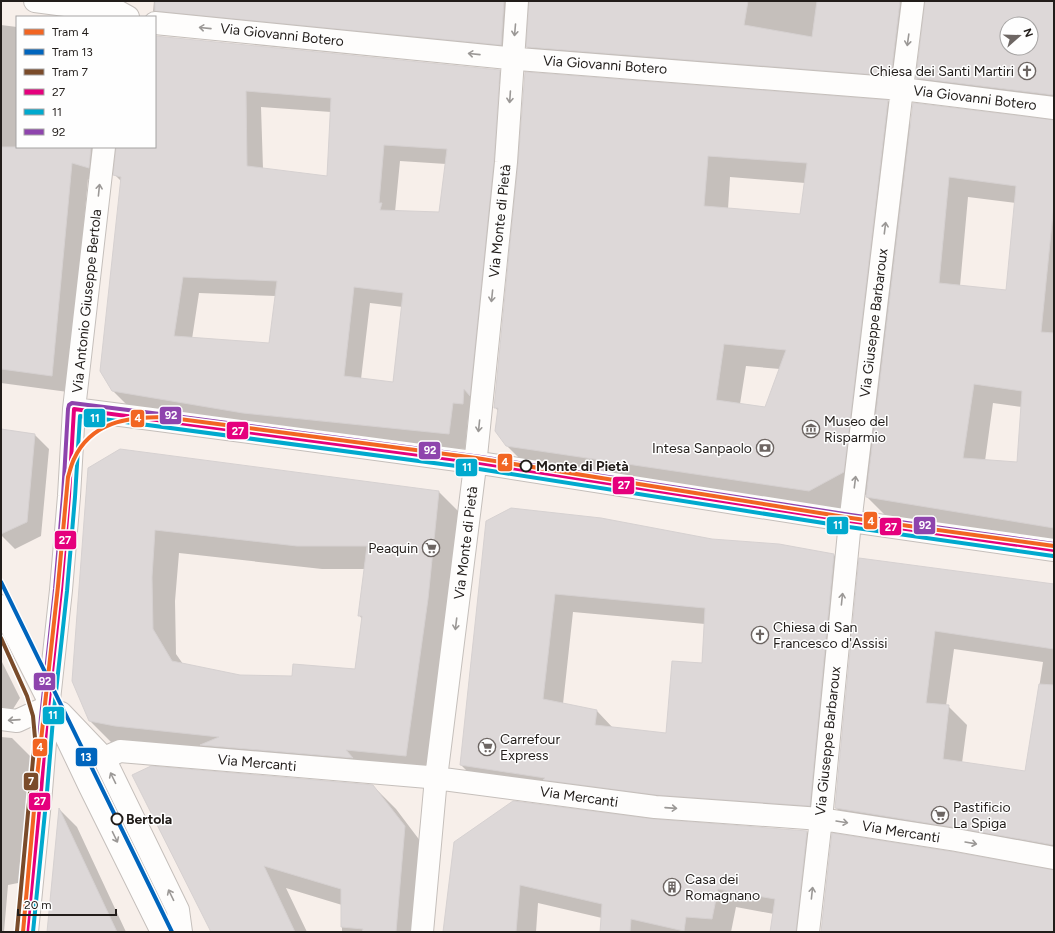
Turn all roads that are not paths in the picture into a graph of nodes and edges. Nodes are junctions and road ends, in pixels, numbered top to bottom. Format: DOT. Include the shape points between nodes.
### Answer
graph roads {
  1 [pos="35,1"];
  2 [pos="517,1"];
  3 [pos="913,1"];
  4 [pos="121,12"];
  5 [pos="156,23"];
  6 [pos="513,58"];
  7 [pos="902,89"];
  8 [pos="1054,108"];
  9 [pos="104,148"];
  10 [pos="74,409"];
  11 [pos="476,462"];
  12 [pos="850,521"];
  13 [pos="1054,550"];
  14 [pos="1,606"];
  15 [pos="49,701"];
  16 [pos="1,719"];
  17 [pos="104,758"];
  18 [pos="436,778"];
  19 [pos="821,819"];
  20 [pos="1054,858"];
  21 [pos="26,932"];
  22 [pos="162,932"];
  23 [pos="181,932"];
  24 [pos="422,932"];
  25 [pos="808,932"];
  1 -- 4 [label="street"];
  2 -- 6 [label="street, Via Monte di Pietà, one-way"];
  3 -- 7 [label="street, Via Giuseppe Barbaroux, one-way"];
  6 -- 5 [label="street, Via Giovanni Botero, one-way"];
  6 -- 7 [label="street, Via Giovanni Botero"];
  6 -- 11 [label="street, Via Monte di Pietà, one-way" via="506,162"];
  7 -- 8 [label="street, Via Giovanni Botero"];
  12 -- 7 [label="street, Via Giuseppe Barbaroux, one-way"];
  10 -- 9 [label="street, Via Antonio Giuseppe Bertola, one-way"];
  10 -- 11 [label="street"];
  10 -- 15 [label="street, Via Antonio Giuseppe Bertola" via="68,503"];
  11 -- 12 [label="street"];
  11 -- 18 [label="street, Via Monte di Pietà, one-way"];
  12 -- 13 [label="street"];
  19 -- 12 [label="street, Via Giuseppe Barbaroux, one-way"];
  14 -- 15 [label="street"];
  15 -- 16 [label="street, one-way" via="43,709 17,721"];
  15 -- 17 [label="street"];
  15 -- 21 [label="street, Via Antonio Giuseppe Bertola"];
  15 -- 22 [label="street, one-way"];
  17 -- 18 [label="street, Via Mercanti" via="120,751"];
  23 -- 17 [label="street, one-way" via="178,910"];
  18 -- 19 [label="street, Via Mercanti, one-way" via="632,805"];
  18 -- 24 [label="street, Via Monte di Pietà"];
  19 -- 20 [label="street, Via Mercanti, one-way"];
  25 -- 19 [label="street, Via Giuseppe Barbaroux, one-way"];
}
